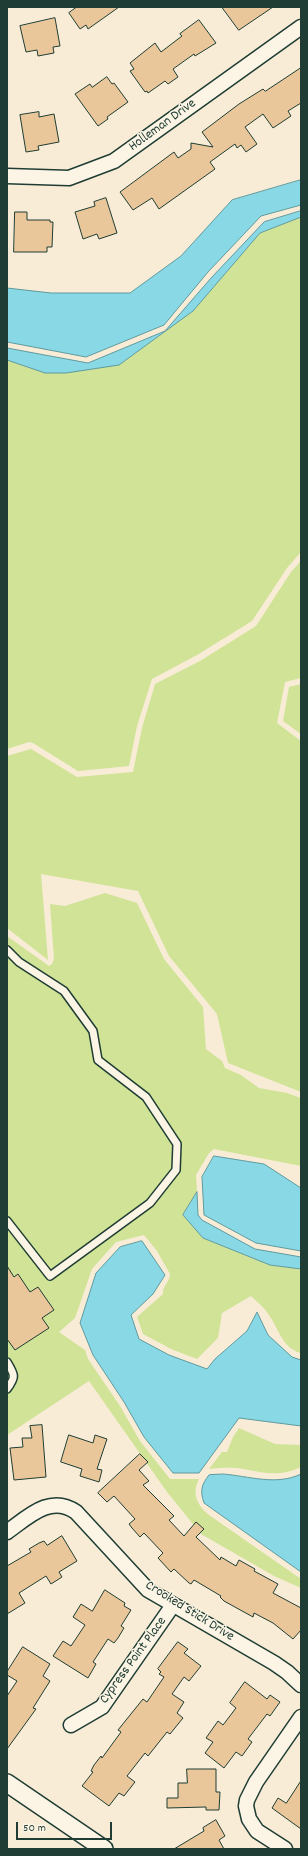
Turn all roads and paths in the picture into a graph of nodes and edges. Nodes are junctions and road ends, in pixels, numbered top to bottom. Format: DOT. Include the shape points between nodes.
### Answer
graph roads {
  1 [pos="301,27"];
  2 [pos="7,176"];
  3 [pos="7,950"];
  4 [pos="7,1221"];
  5 [pos="7,1362"];
  6 [pos="7,1390"];
  7 [pos="7,1532"];
  8 [pos="173,1605"];
  9 [pos="301,1685"];
  10 [pos="301,1717"];
  11 [pos="71,1725"];
  12 [pos="7,1782"];
  13 [pos="104,1849"];
  14 [pos="285,1849"];
  1 -- 2 [label="street, Holleman Drive" via="114,161 69,178"];
  3 -- 4 [label="lane" via="19,962 64,991 93,1031 98,1060 146,1097 177,1144 176,1170 150,1203 50,1276"];
  5 -- 6 [label="lane" via="14,1373 14,1380"];
  7 -- 8 [label="street, Crooked Stick Drive" via="45,1506 57,1504 70,1508 148,1590"];
  8 -- 9 [label="street, Crooked Stick Drive" via="274,1663"];
  8 -- 11 [label="street, Cypress Point Place" via="102,1707"];
  10 -- 14 [label="street" via="246,1800 249,1820 257,1830"];
  12 -- 13 [label="street"];
}
